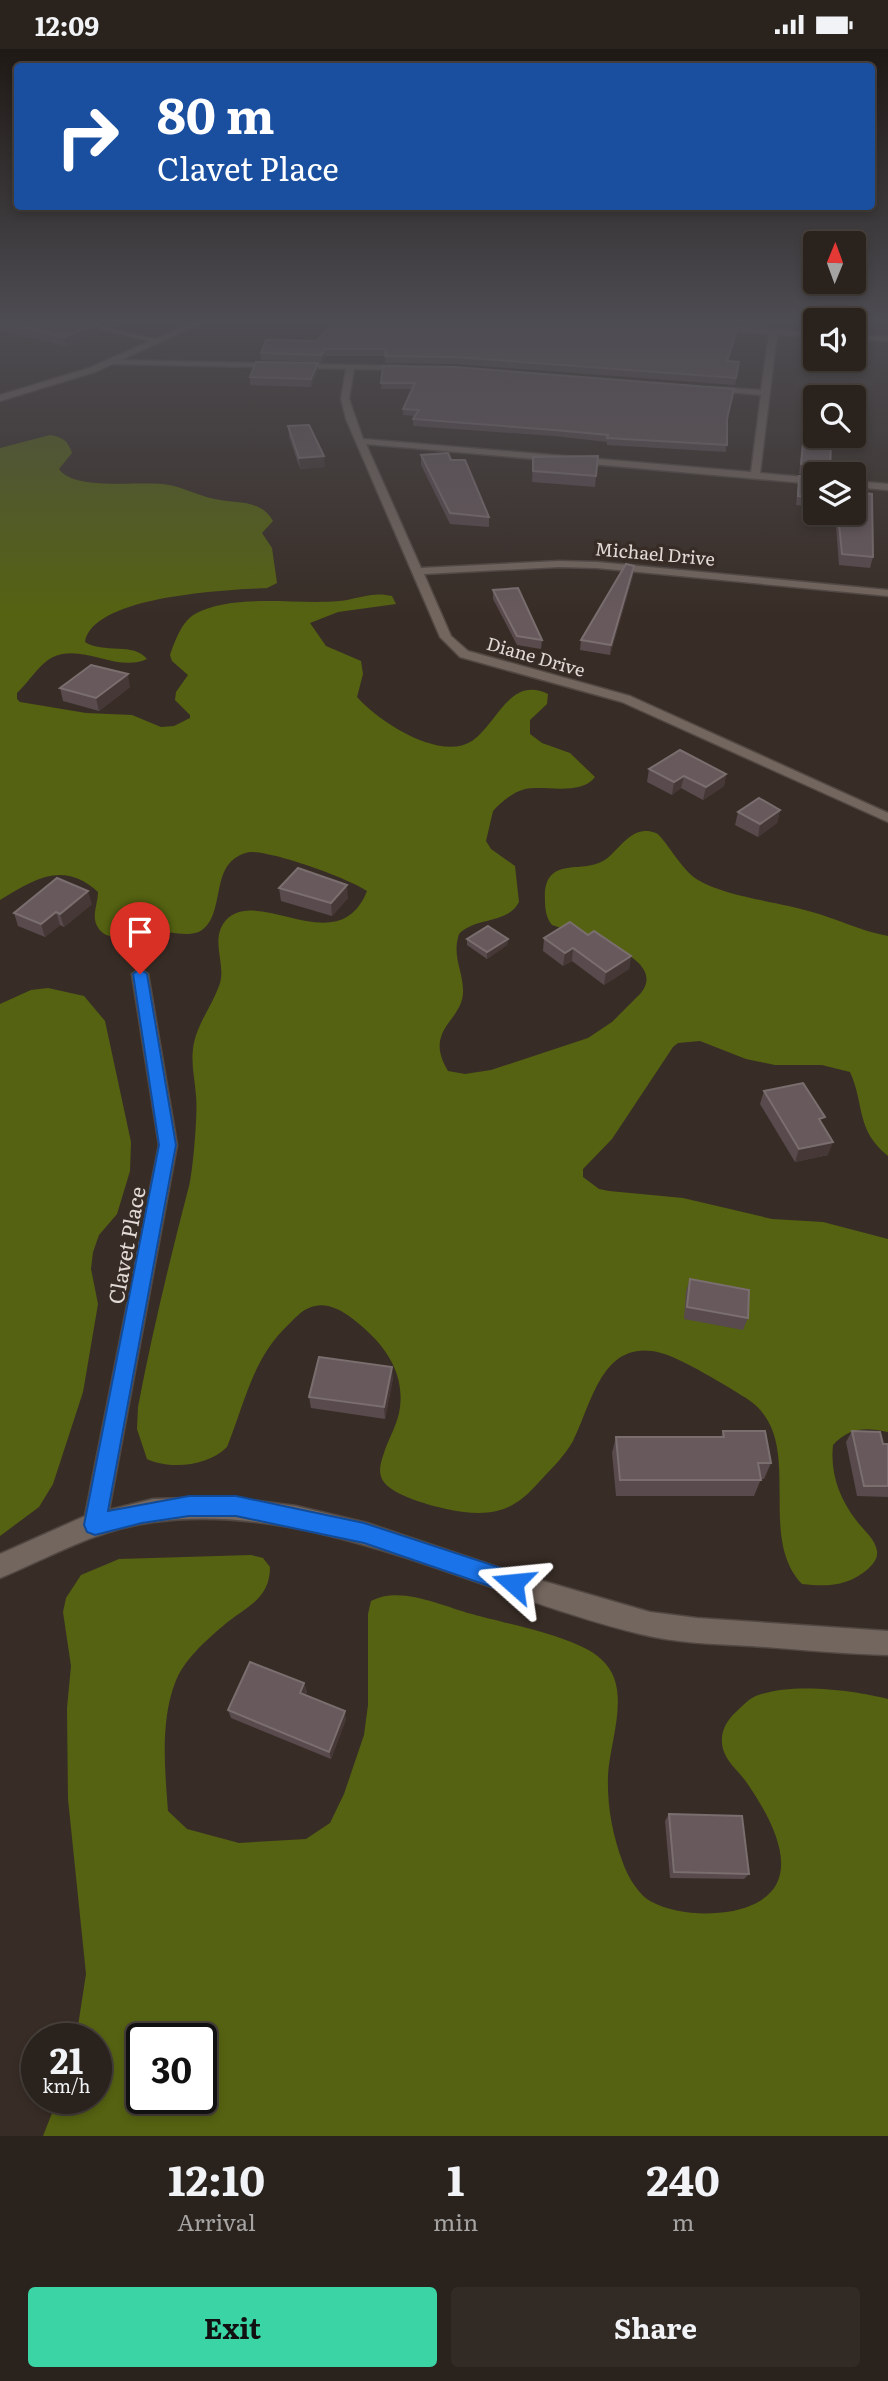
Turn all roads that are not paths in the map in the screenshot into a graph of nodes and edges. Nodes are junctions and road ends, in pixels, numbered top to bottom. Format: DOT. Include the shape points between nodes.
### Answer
graph roads {
  1 [pos="352,419"];
  2 [pos="760,419"];
  3 [pos="359,441"];
  4 [pos="755,475"];
  5 [pos="803,480"];
  6 [pos="866,485"];
  7 [pos="888,487"];
  8 [pos="419,571"];
  9 [pos="888,593"];
  10 [pos="888,818"];
  11 [pos="140,974"];
  12 [pos="95,1525"];
  13 [pos="0,1566"];
  14 [pos="888,1643"];
  1 -- 3 [label="street, Diane Drive"];
  2 -- 4 [label="street"];
  3 -- 4 [label="street"];
  3 -- 8 [label="street, Diane Drive"];
  4 -- 5 [label="street"];
  6 -- 7 [label="street"];
  8 -- 9 [label="street, Michael Drive" via="597,565"];
  8 -- 10 [label="street, Diane Drive" via="446,638 464,654 626,699"];
  11 -- 12 [label="street, Clavet Place" via="167,1145"];
  12 -- 13 [label="street" via="21,1553"];
  12 -- 14 [label="street" via="142,1512 236,1506 364,1533 588,1608 668,1628"];
}
